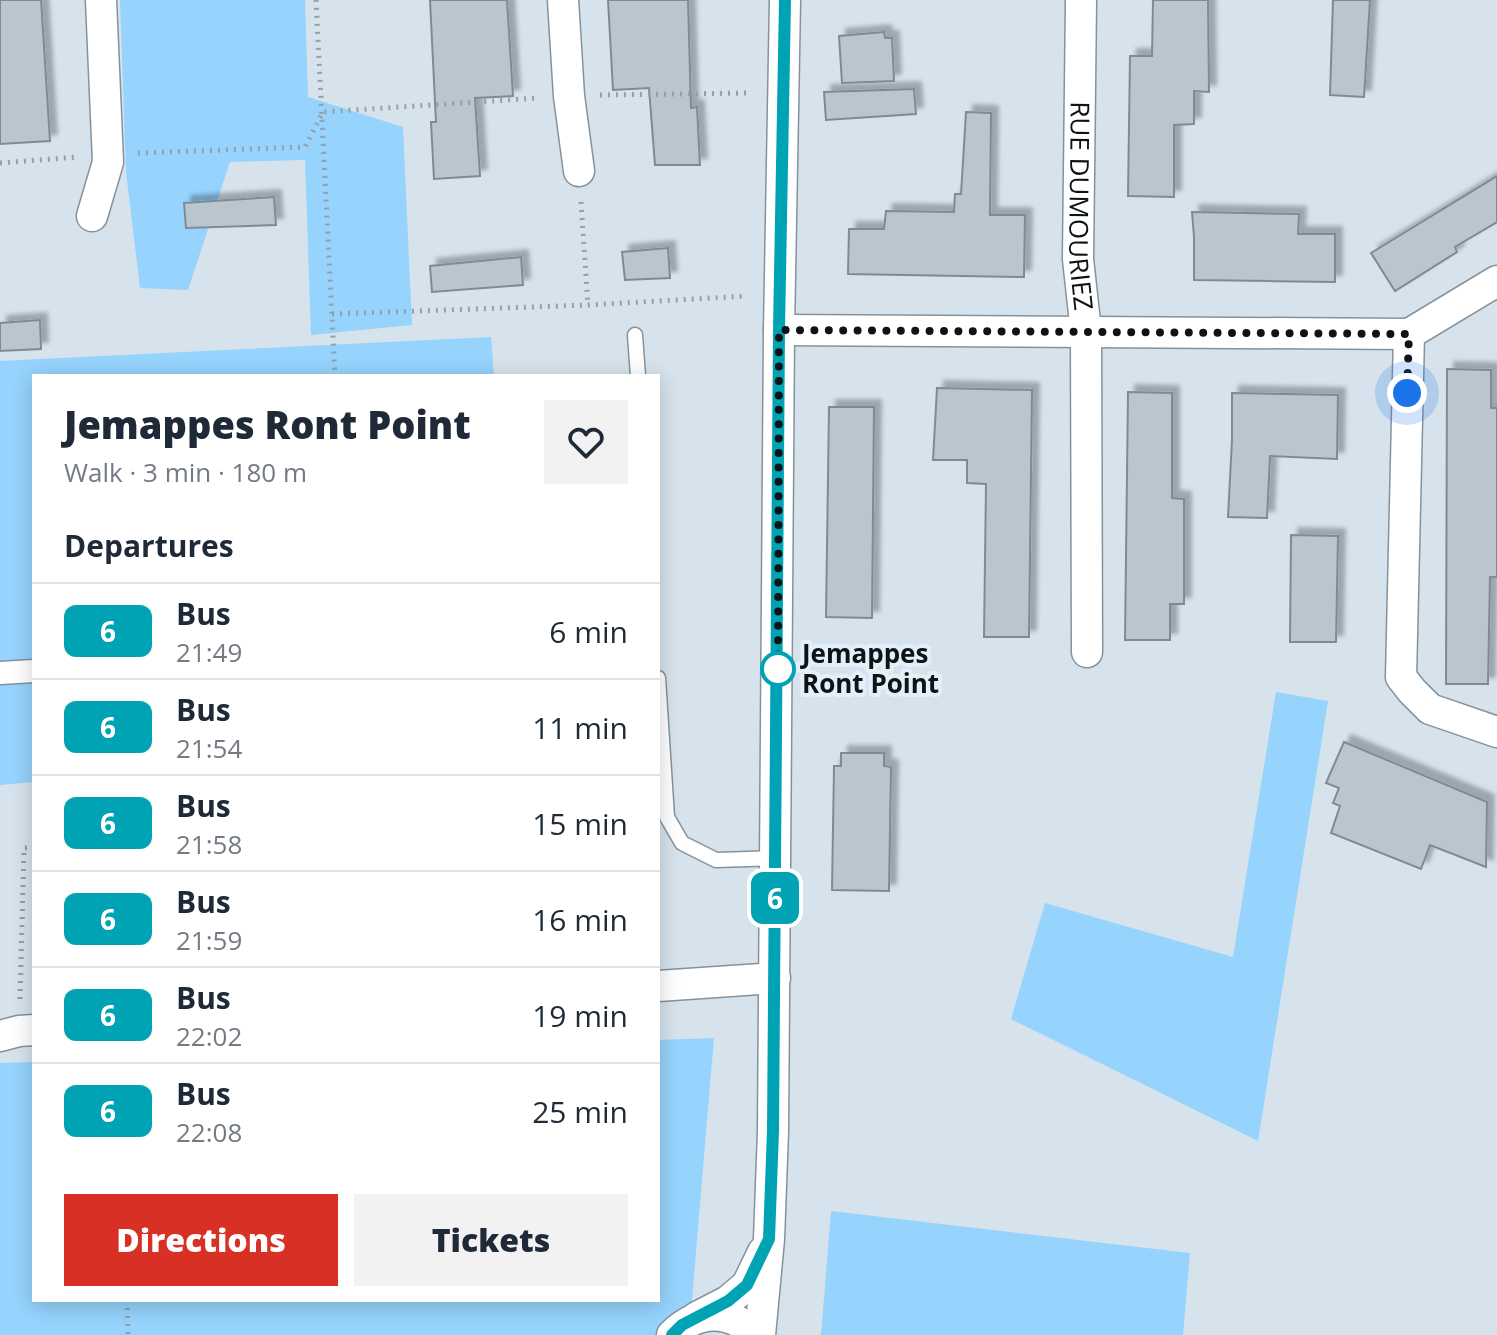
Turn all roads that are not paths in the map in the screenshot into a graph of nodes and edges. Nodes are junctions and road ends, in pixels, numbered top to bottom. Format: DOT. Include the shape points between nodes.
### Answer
graph roads {
  1 [pos="101,0"];
  2 [pos="563,0"];
  3 [pos="785,0"];
  4 [pos="1081,0"];
  5 [pos="579,171"];
  6 [pos="92,216"];
  7 [pos="1497,281"];
  8 [pos="779,330"];
  9 [pos="1086,332"];
  10 [pos="1409,334"];
  11 [pos="635,335"];
  12 [pos="638,374"];
  13 [pos="1087,652"];
  14 [pos="32,671"];
  15 [pos="0,673"];
  16 [pos="660,709"];
  17 [pos="1497,732"];
  18 [pos="776,858"];
  19 [pos="775,978"];
  20 [pos="660,986"];
  21 [pos="769,1239"];
  22 [pos="697,1317"];
  23 [pos="672,1335"];
  24 [pos="758,1335"];
  1 -- 6 [label="street" via="108,162"];
  2 -- 5 [label="street"];
  3 -- 8 [label="street"];
  4 -- 9 [label="street, RUE DUMOURIEZ" via="1078,259"];
  7 -- 10 [label="street"];
  8 -- 9 [label="street"];
  8 -- 18 [label="street"];
  9 -- 10 [label="street"];
  9 -- 13 [label="street, RUE DUMOURIEZ"];
  10 -- 17 [label="street" via="1401,677 1430,709"];
  11 -- 12 [label="lane"];
  14 -- 15 [label="street"];
  16 -- 18 [label="lane" via="667,817 682,843 716,860"];
  18 -- 19 [label="street"];
  19 -- 20 [label="street"];
  19 -- 21 [label="street"];
  21 -- 22 [label="street" via="747,1285"];
  21 -- 24 [label="street"];
  22 -- 23 [label="street"];
  22 -- 24 [label="street" via="732,1318"];
}
